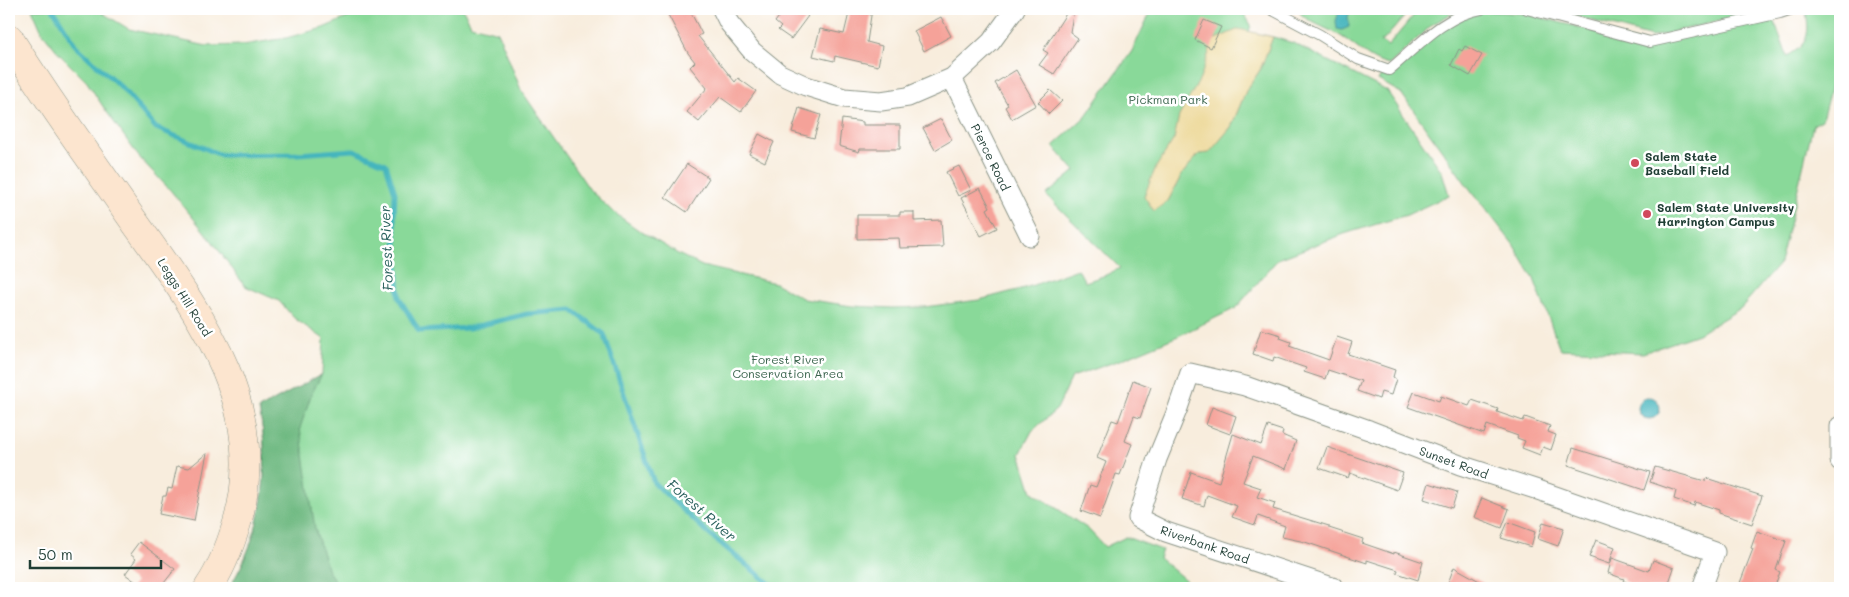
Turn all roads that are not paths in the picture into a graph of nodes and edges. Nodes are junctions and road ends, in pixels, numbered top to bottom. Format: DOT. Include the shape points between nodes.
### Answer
graph roads {
  1 [pos="722,9"];
  2 [pos="1015,9"];
  3 [pos="1271,9"];
  4 [pos="1481,9"];
  5 [pos="1527,9"];
  6 [pos="1792,9"];
  7 [pos="9,38"];
  8 [pos="952,78"];
  9 [pos="1030,236"];
  10 [pos="1190,373"];
  11 [pos="1840,426"];
  12 [pos="1840,461"];
  13 [pos="208,588"];
  14 [pos="1335,588"];
  15 [pos="1702,588"];
  1 -- 8 [label="street" via="752,51 780,74 844,98 881,101 908,97"];
  2 -- 8 [label="street" via="991,42"];
  3 -- 4 [label="lane" via="1358,59 1389,70 1439,27 1456,16"];
  5 -- 6 [label="lane" via="1650,42"];
  7 -- 13 [label="street, Leggs Hill Road" via="64,122 162,259 206,330 234,386 246,445 246,476 233,535"];
  8 -- 9 [label="street, Pierce Road"];
  10 -- 14 [label="street, Riverbank Road" via="1138,518 1166,532"];
  10 -- 15 [label="street, Sunset Road" via="1245,386 1460,465 1715,552"];
  11 -- 12 [label="street"];
}
